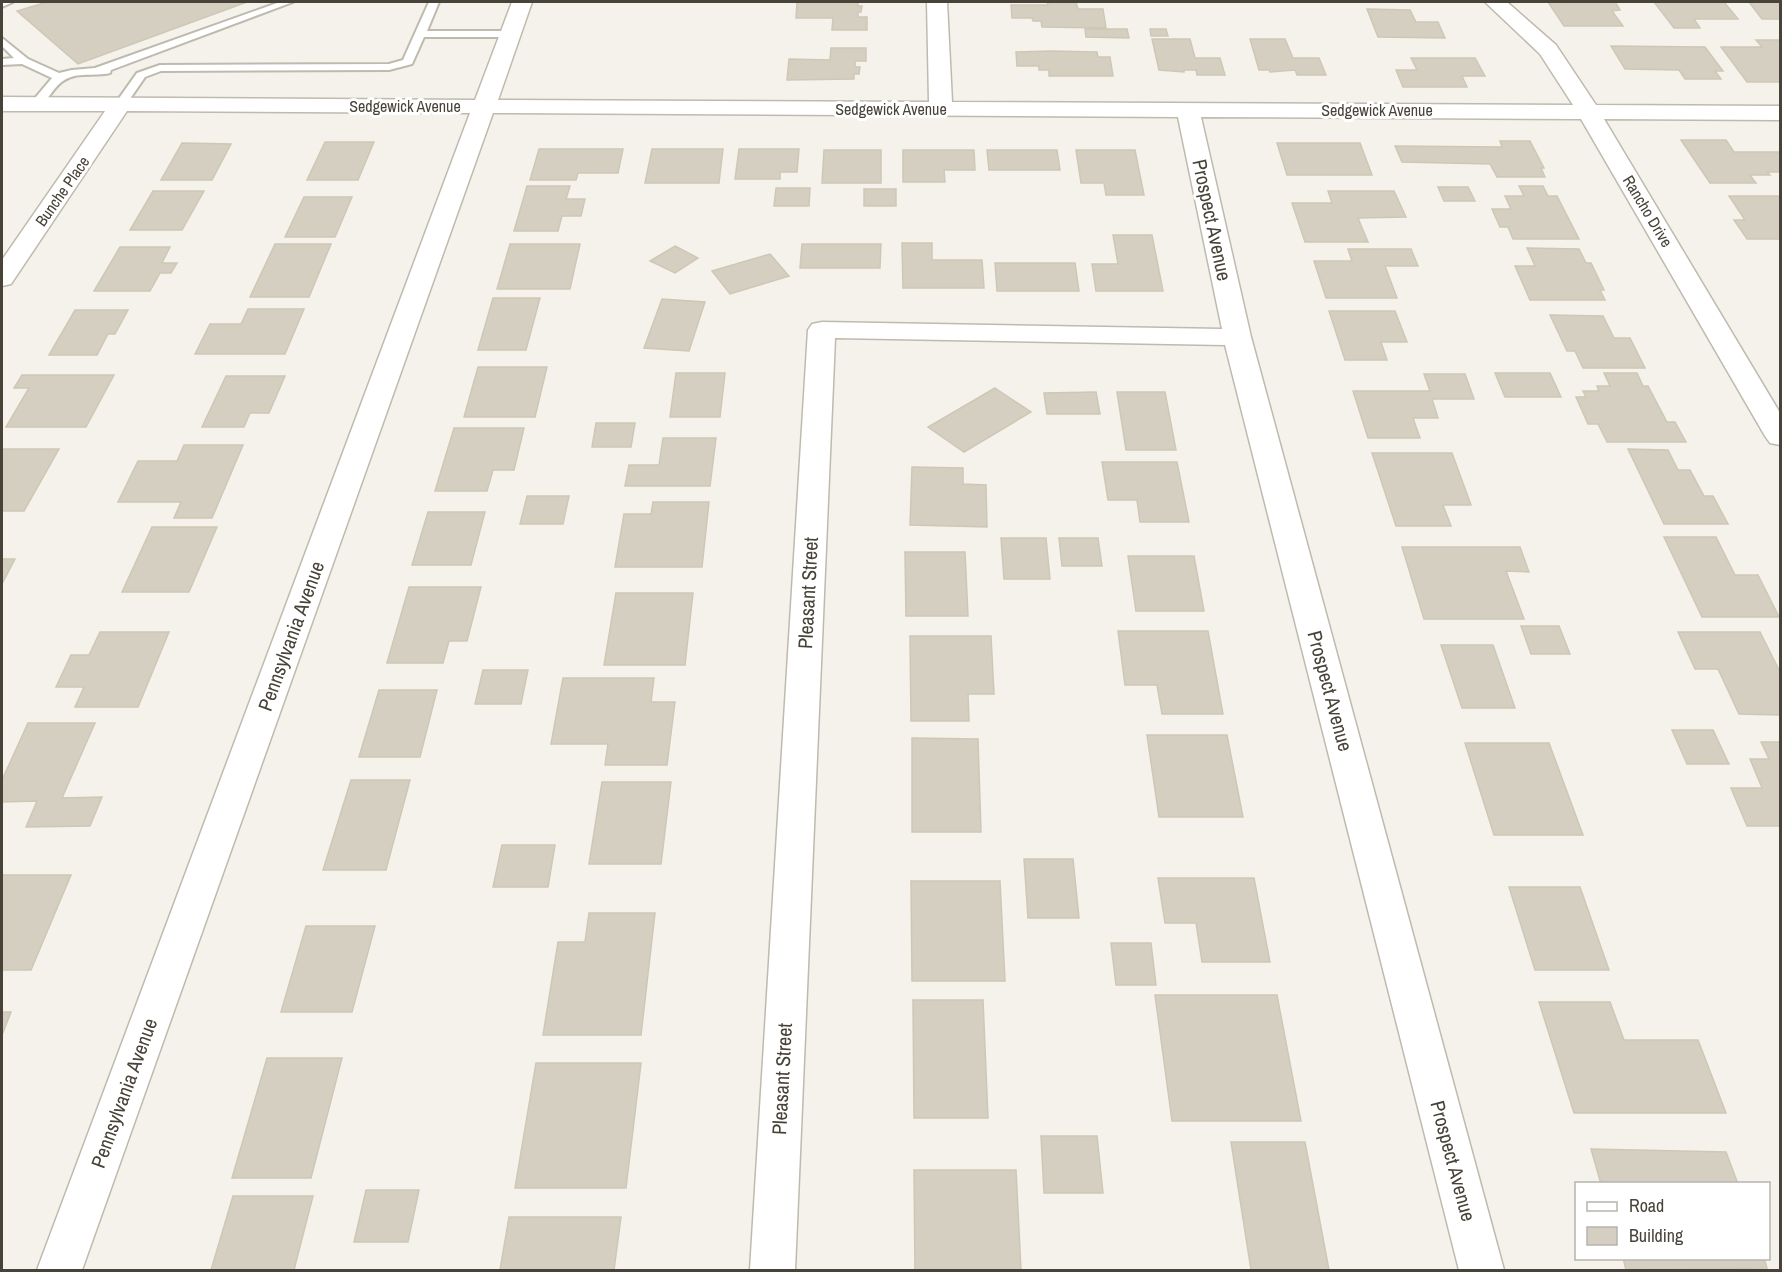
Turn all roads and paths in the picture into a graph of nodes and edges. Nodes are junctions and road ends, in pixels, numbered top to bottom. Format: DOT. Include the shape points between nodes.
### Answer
graph roads {
  1 [pos="8,2"];
  2 [pos="288,2"];
  3 [pos="434,2"];
  4 [pos="522,2"];
  5 [pos="937,2"];
  6 [pos="1495,2"];
  7 [pos="2,4"];
  8 [pos="420,34"];
  9 [pos="510,34"];
  10 [pos="2,41"];
  11 [pos="24,61"];
  12 [pos="2,62"];
  13 [pos="97,71"];
  14 [pos="147,71"];
  15 [pos="58,76"];
  16 [pos="2,104"];
  17 [pos="36,104"];
  18 [pos="121,104"];
  19 [pos="484,106"];
  20 [pos="941,109"];
  21 [pos="1188,110"];
  22 [pos="1588,110"];
  23 [pos="1780,112"];
  24 [pos="2,278"];
  25 [pos="1237,337"];
  26 [pos="1780,436"];
  27 [pos="59,1270"];
  28 [pos="772,1270"];
  29 [pos="1482,1270"];
  1 -- 7 [label="lane"];
  2 -- 13 [label="lane"];
  3 -- 8 [label="lane"];
  4 -- 9 [label="street, Pennsylvania Avenue"];
  5 -- 20 [label="street"];
  6 -- 22 [label="street, Rancho Drive" via="1548,50"];
  8 -- 9 [label="lane"];
  8 -- 14 [label="lane" via="408,62 389,67"];
  9 -- 19 [label="street, Pennsylvania Avenue"];
  10 -- 11 [label="lane"];
  11 -- 12 [label="lane"];
  11 -- 15 [label="lane"];
  13 -- 14 [label="lane"];
  13 -- 15 [label="lane"];
  14 -- 18 [label="lane"];
  15 -- 17 [label="lane"];
  16 -- 17 [label="street, Sedgewick Avenue"];
  17 -- 18 [label="street, Sedgewick Avenue"];
  18 -- 19 [label="street, Sedgewick Avenue"];
  18 -- 24 [label="street, Bunche Place"];
  19 -- 20 [label="street, Sedgewick Avenue"];
  19 -- 27 [label="street, Pennsylvania Avenue"];
  20 -- 21 [label="street, Sedgewick Avenue"];
  21 -- 22 [label="street, Sedgewick Avenue"];
  21 -- 25 [label="street, Prospect Avenue"];
  22 -- 23 [label="street, Sedgewick Avenue"];
  22 -- 26 [label="street, Rancho Drive"];
  25 -- 28 [label="street, Pleasant Street" via="822,330"];
  25 -- 29 [label="street, Prospect Avenue"];
}
